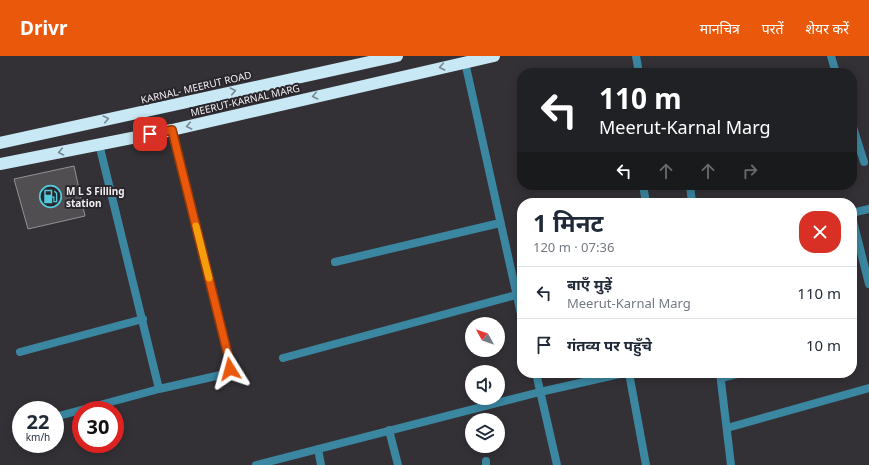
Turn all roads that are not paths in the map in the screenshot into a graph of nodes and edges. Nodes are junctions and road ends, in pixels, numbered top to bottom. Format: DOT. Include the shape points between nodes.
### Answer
graph roads {
  1 [pos="397,56"];
  2 [pos="494,56"];
  3 [pos="636,56"];
  4 [pos="831,56"];
  5 [pos="465,62"];
  6 [pos="638,68"];
  7 [pos="835,68"];
  8 [pos="172,130"];
  9 [pos="857,140"];
  10 [pos="0,143"];
  11 [pos="99,144"];
  12 [pos="864,162"];
  13 [pos="0,164"];
  14 [pos="869,209"];
  15 [pos="857,212"];
  16 [pos="500,223"];
  17 [pos="857,237"];
  18 [pos="335,262"];
  19 [pos="869,284"];
  20 [pos="516,295"];
  21 [pos="517,299"];
  22 [pos="143,319"];
  23 [pos="20,352"];
  24 [pos="282,358"];
  25 [pos="537,378"];
  26 [pos="602,378"];
  27 [pos="629,378"];
  28 [pos="720,378"];
  29 [pos="869,388"];
  30 [pos="160,389"];
  31 [pos="540,392"];
  32 [pos="64,415"];
  33 [pos="727,428"];
  34 [pos="389,430"];
  35 [pos="318,448"];
  36 [pos="256,465"];
  37 [pos="321,465"];
  38 [pos="398,465"];
  39 [pos="557,465"];
  40 [pos="646,465"];
  41 [pos="731,465"];
  10 -- 1 [label="highway, KARNAL- MEERUT ROAD, one-way"];
  2 -- 5 [label="highway, MEERUT-KARNAL MARG"];
  3 -- 6 [label="street"];
  4 -- 7 [label="street"];
  5 -- 8 [label="highway, MEERUT-KARNAL MARG, one-way"];
  5 -- 16 [label="street"];
  8 -- 11 [label="highway, MEERUT-KARNAL MARG"];
  8 -- 30 [label="street" via="230,369 225,374"];
  9 -- 12 [label="street"];
  11 -- 13 [label="highway, MEERUT-KARNAL MARG, one-way"];
  11 -- 22 [label="street"];
  14 -- 15 [label="street"];
  16 -- 18 [label="street"];
  16 -- 20 [label="street"];
  17 -- 19 [label="street"];
  20 -- 21 [label="street"];
  20 -- 24 [label="street"];
  22 -- 23 [label="street"];
  22 -- 30 [label="street"];
  25 -- 31 [label="street"];
  26 -- 31 [label="street"];
  27 -- 40 [label="street"];
  28 -- 33 [label="street"];
  29 -- 33 [label="street"];
  30 -- 32 [label="street"];
  31 -- 34 [label="street"];
  31 -- 39 [label="street"];
  33 -- 41 [label="street"];
  34 -- 35 [label="street"];
  34 -- 38 [label="street"];
  35 -- 36 [label="street"];
  35 -- 37 [label="street"];
}
